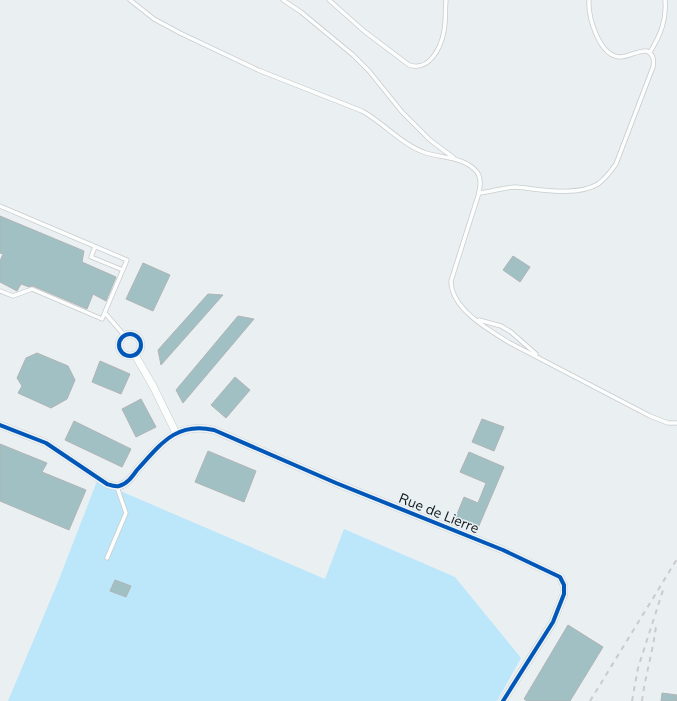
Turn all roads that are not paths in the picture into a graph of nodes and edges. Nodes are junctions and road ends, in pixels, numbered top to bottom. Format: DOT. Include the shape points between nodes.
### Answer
graph roads {
  1 [pos="130,0"];
  2 [pos="283,0"];
  3 [pos="328,0"];
  4 [pos="446,0"];
  5 [pos="589,0"];
  6 [pos="665,0"];
  7 [pos="650,52"];
  8 [pos="455,159"];
  9 [pos="479,193"];
  10 [pos="0,206"];
  11 [pos="95,247"];
  12 [pos="123,270"];
  13 [pos="0,290"];
  14 [pos="104,313"];
  15 [pos="476,319"];
  16 [pos="124,335"];
  17 [pos="135,356"];
  18 [pos="540,358"];
  19 [pos="677,423"];
  20 [pos="0,425"];
  21 [pos="176,432"];
  22 [pos="117,486"];
  23 [pos="107,558"];
  24 [pos="503,701"];
  1 -- 8 [label="lane" via="170,28 258,70 362,111 415,148"];
  2 -- 8 [label="lane" via="354,55 402,112"];
  3 -- 4 [label="lane" via="364,31 415,67 428,62 436,54 444,31"];
  5 -- 7 [label="lane" via="590,15 596,34 608,52 617,57"];
  6 -- 7 [label="lane" via="662,30"];
  7 -- 9 [label="lane" via="654,58 653,68 616,164 603,180 580,190 514,187"];
  8 -- 9 [label="lane" via="477,172"];
  9 -- 15 [label="lane" via="451,281 455,298 462,308"];
  10 -- 11 [label="lane"];
  11 -- 12 [label="lane" via="91,256"];
  11 -- 12 [label="lane" via="127,260"];
  12 -- 14 [label="lane"];
  13 -- 14 [label="lane" via="13,296 32,289 102,319"];
  14 -- 16 [label="lane"];
  15 -- 18 [label="lane" via="491,331"];
  15 -- 18 [label="lane" via="501,326 511,332"];
  16 -- 17 [label="street" via="118,343 119,350 124,356"];
  16 -- 17 [label="street" via="133,334 141,342 140,350"];
  17 -- 21 [label="street"];
  18 -- 19 [label="lane" via="650,416 668,423"];
  20 -- 22 [label="street" via="46,443 107,484"];
  21 -- 22 [label="street" via="126,483"];
  21 -- 24 [label="street, Rue de Lierre" via="202,427 214,430 328,480 503,550 560,577 564,585 564,594 553,622"];
  22 -- 23 [label="lane" via="126,513"];
}
